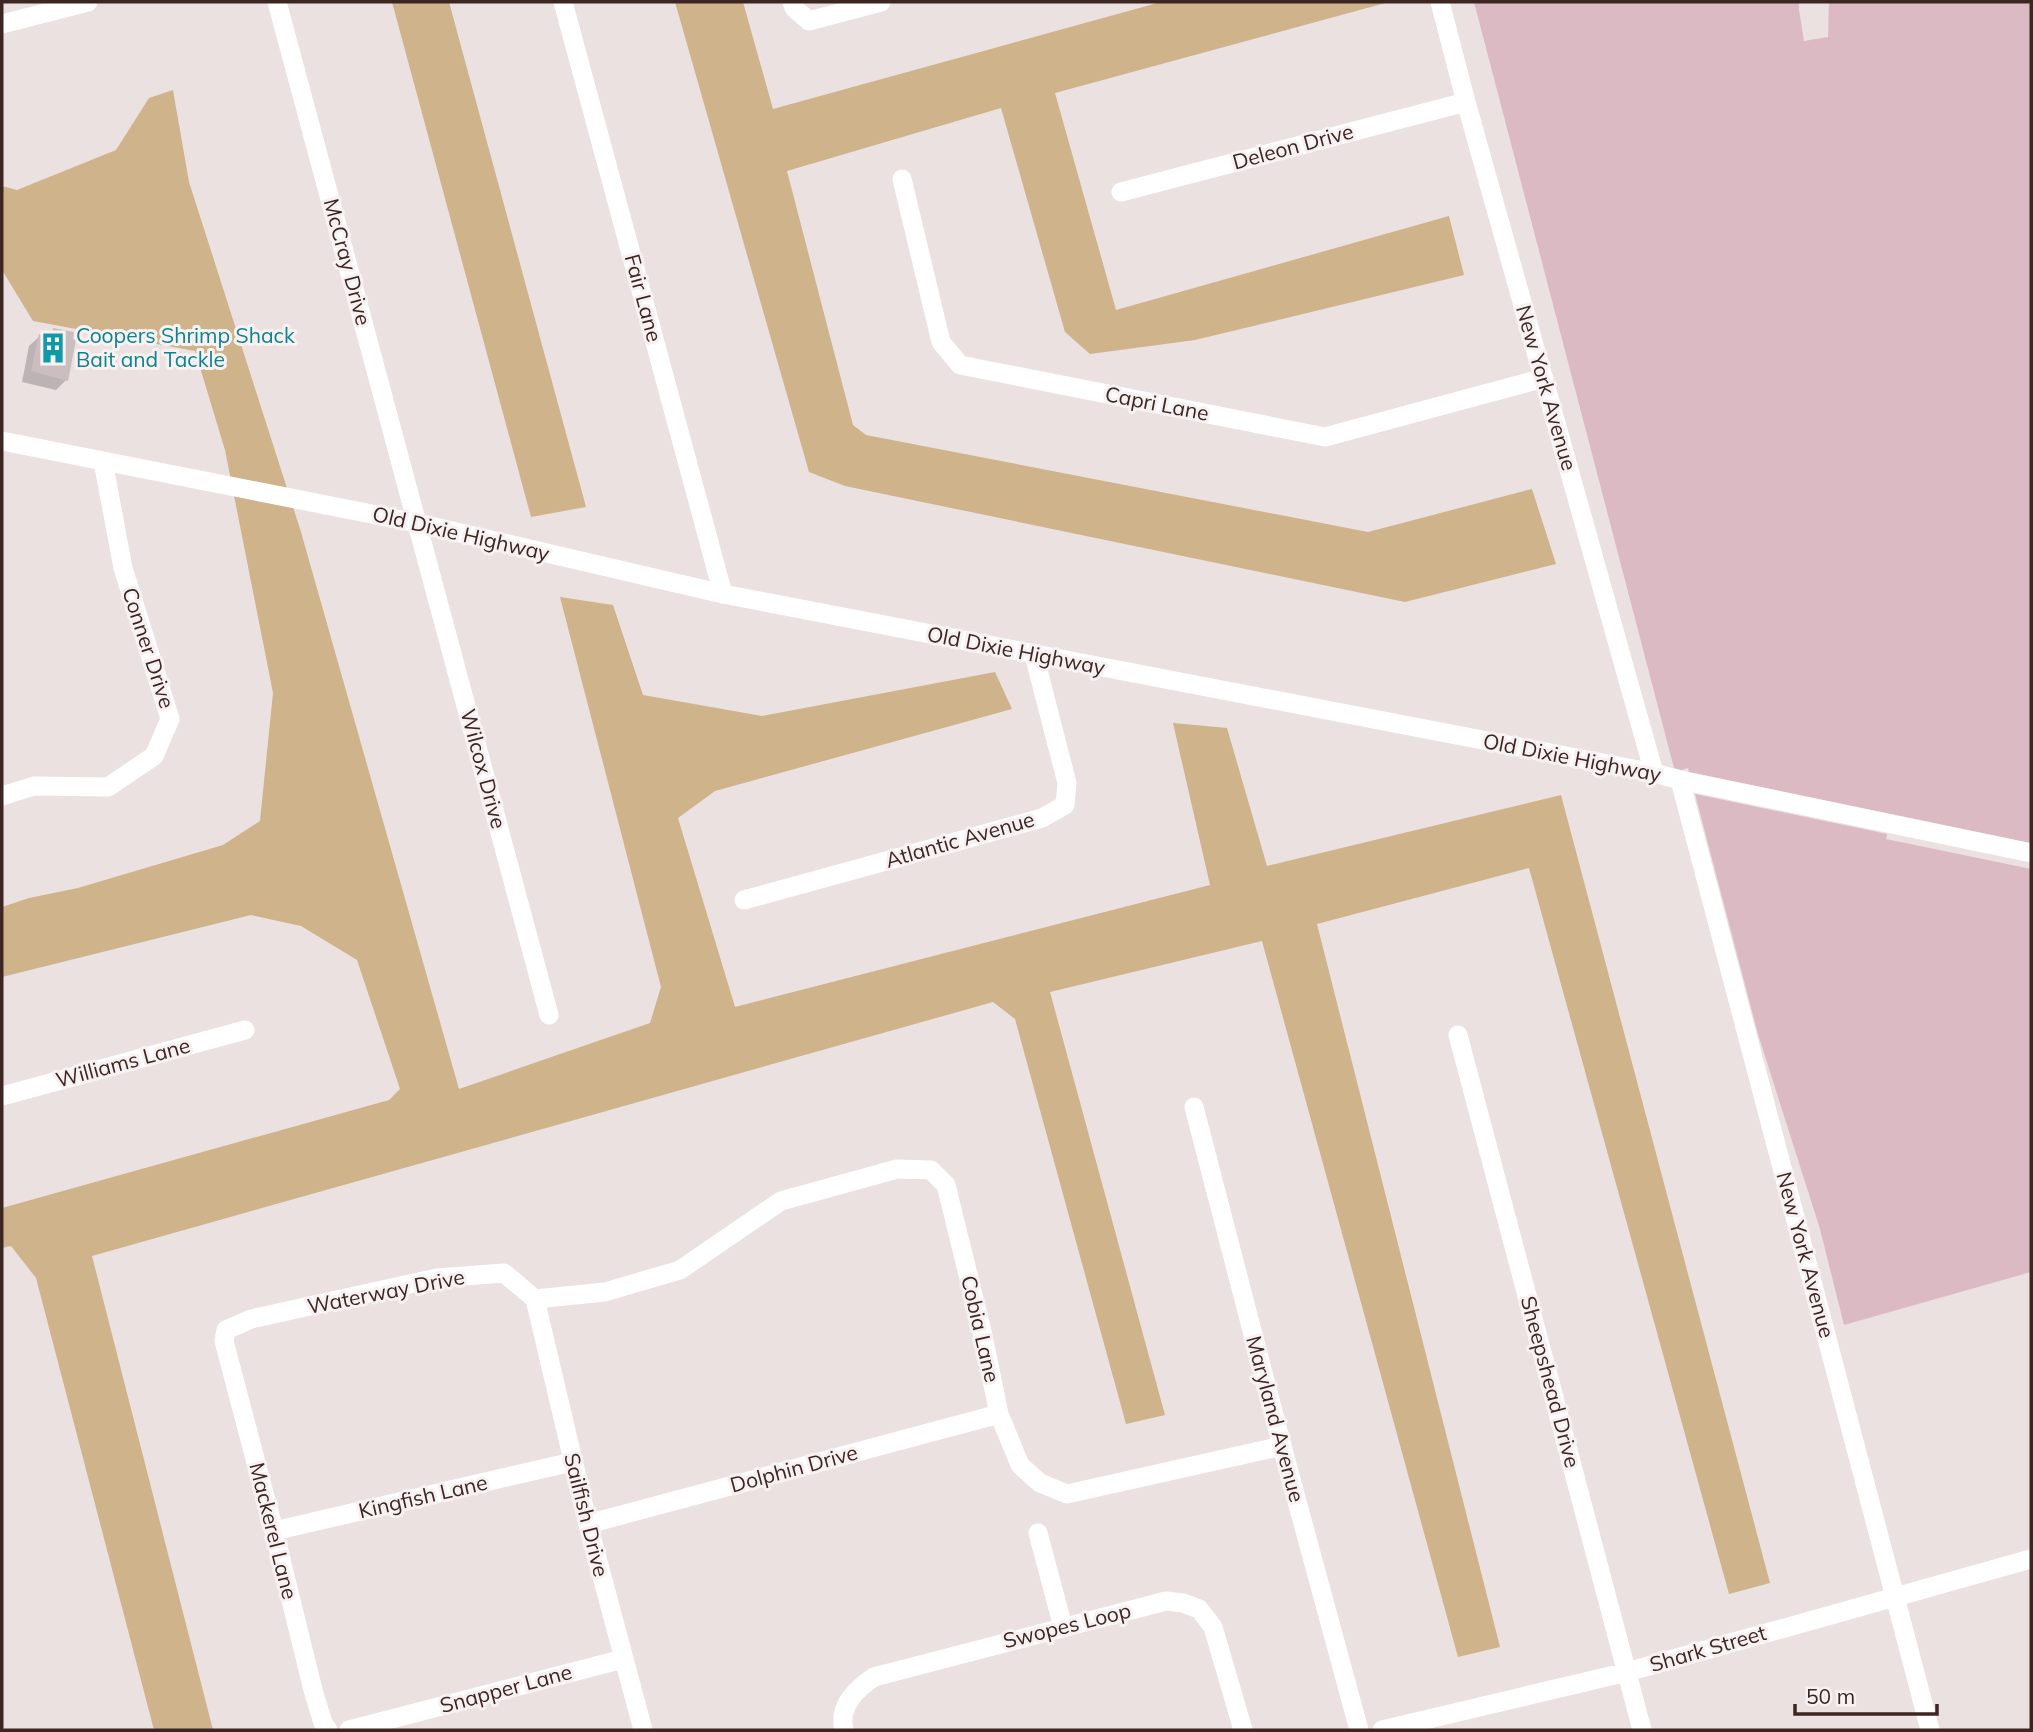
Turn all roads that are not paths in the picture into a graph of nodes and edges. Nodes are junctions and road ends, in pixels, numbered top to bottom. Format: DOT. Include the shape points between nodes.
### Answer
graph roads {
  1 [pos="88,2"];
  2 [pos="277,2"];
  3 [pos="564,2"];
  4 [pos="792,2"];
  5 [pos="881,2"];
  6 [pos="1440,2"];
  7 [pos="2,24"];
  8 [pos="1466,102"];
  9 [pos="902,179"];
  10 [pos="1121,192"];
  11 [pos="1544,378"];
  12 [pos="2,441"];
  13 [pos="103,461"];
  14 [pos="417,523"];
  15 [pos="723,594"];
  16 [pos="1034,655"];
  17 [pos="1654,773"];
  18 [pos="1680,780"];
  19 [pos="2,796"];
  20 [pos="2031,853"];
  21 [pos="744,900"];
  22 [pos="549,1015"];
  23 [pos="245,1030"];
  24 [pos="1458,1035"];
  25 [pos="2,1096"];
  26 [pos="1194,1107"];
  27 [pos="535,1299"];
  28 [pos="226,1330"];
  29 [pos="999,1414"];
  30 [pos="1282,1446"];
  31 [pos="572,1462"];
  32 [pos="588,1524"];
  33 [pos="274,1531"];
  34 [pos="1038,1533"];
  35 [pos="2031,1559"];
  36 [pos="1895,1597"];
  37 [pos="1063,1627"];
  38 [pos="623,1659"];
  39 [pos="1627,1672"];
  40 [pos="328,1730"];
  41 [pos="349,1730"];
  42 [pos="643,1730"];
  43 [pos="844,1730"];
  44 [pos="1243,1730"];
  45 [pos="1359,1730"];
  46 [pos="1382,1730"];
  47 [pos="1642,1730"];
  48 [pos="1930,1730"];
  1 -- 7 [label="street"];
  2 -- 14 [label="street, McCray Drive"];
  3 -- 15 [label="street, Fair Lane"];
  4 -- 5 [label="street" via="809,21"];
  6 -- 8 [label="street, New York Avenue"];
  8 -- 10 [label="street, Deleon Drive"];
  8 -- 11 [label="street, New York Avenue"];
  9 -- 11 [label="street, Capri Lane" via="941,342 960,365 1325,437"];
  11 -- 17 [label="street, New York Avenue"];
  12 -- 13 [label="street, Old Dixie Highway"];
  13 -- 14 [label="street, Old Dixie Highway"];
  13 -- 19 [label="street, Conner Drive" via="122,568 170,719 153,756 108,787 34,786"];
  14 -- 15 [label="street, Old Dixie Highway"];
  14 -- 22 [label="street, Wilcox Drive"];
  15 -- 16 [label="street, Old Dixie Highway"];
  16 -- 17 [label="street, Old Dixie Highway"];
  16 -- 21 [label="street, Atlantic Avenue" via="1067,783 1065,805 1042,818"];
  17 -- 18 [label="street, Old Dixie Highway"];
  18 -- 20 [label="street, Old Dixie Highway"];
  18 -- 36 [label="street, New York Avenue"];
  23 -- 25 [label="street, Williams Lane"];
  24 -- 39 [label="street, Sheepshead Drive"];
  26 -- 30 [label="street, Maryland Avenue"];
  27 -- 28 [label="street, Waterway Drive" via="504,1273 437,1278 251,1319"];
  27 -- 29 [label="street, Cobia Lane" via="605,1292 680,1270 781,1201 897,1169 931,1170 946,1185"];
  27 -- 31 [label="street, Sailfish Drive"];
  28 -- 33 [label="street, Mackerel Lane" via="223,1341"];
  29 -- 30 [label="street, Cobia Lane" via="1020,1465 1040,1483 1067,1494"];
  29 -- 32 [label="street, Dolphin Drive"];
  30 -- 45 [label="street, Maryland Avenue"];
  31 -- 32 [label="street, Sailfish Drive"];
  31 -- 33 [label="street, Kingfish Lane"];
  32 -- 38 [label="street, Sailfish Drive"];
  33 -- 40 [label="street, Mackerel Lane" via="313,1690"];
  34 -- 37 [label="street"];
  35 -- 36 [label="street, Shark Street"];
  36 -- 39 [label="street, Shark Street"];
  36 -- 48 [label="street, New York Avenue"];
  37 -- 43 [label="street, Swopes Loop" via="874,1676 846,1705"];
  37 -- 44 [label="street, Swopes Loop" via="1166,1601 1199,1609 1213,1627"];
  38 -- 41 [label="street, Snapper Lane"];
  38 -- 42 [label="street, Sailfish Drive"];
  39 -- 46 [label="street, Shark Street"];
  39 -- 47 [label="street, Sheepshead Drive"];
}
